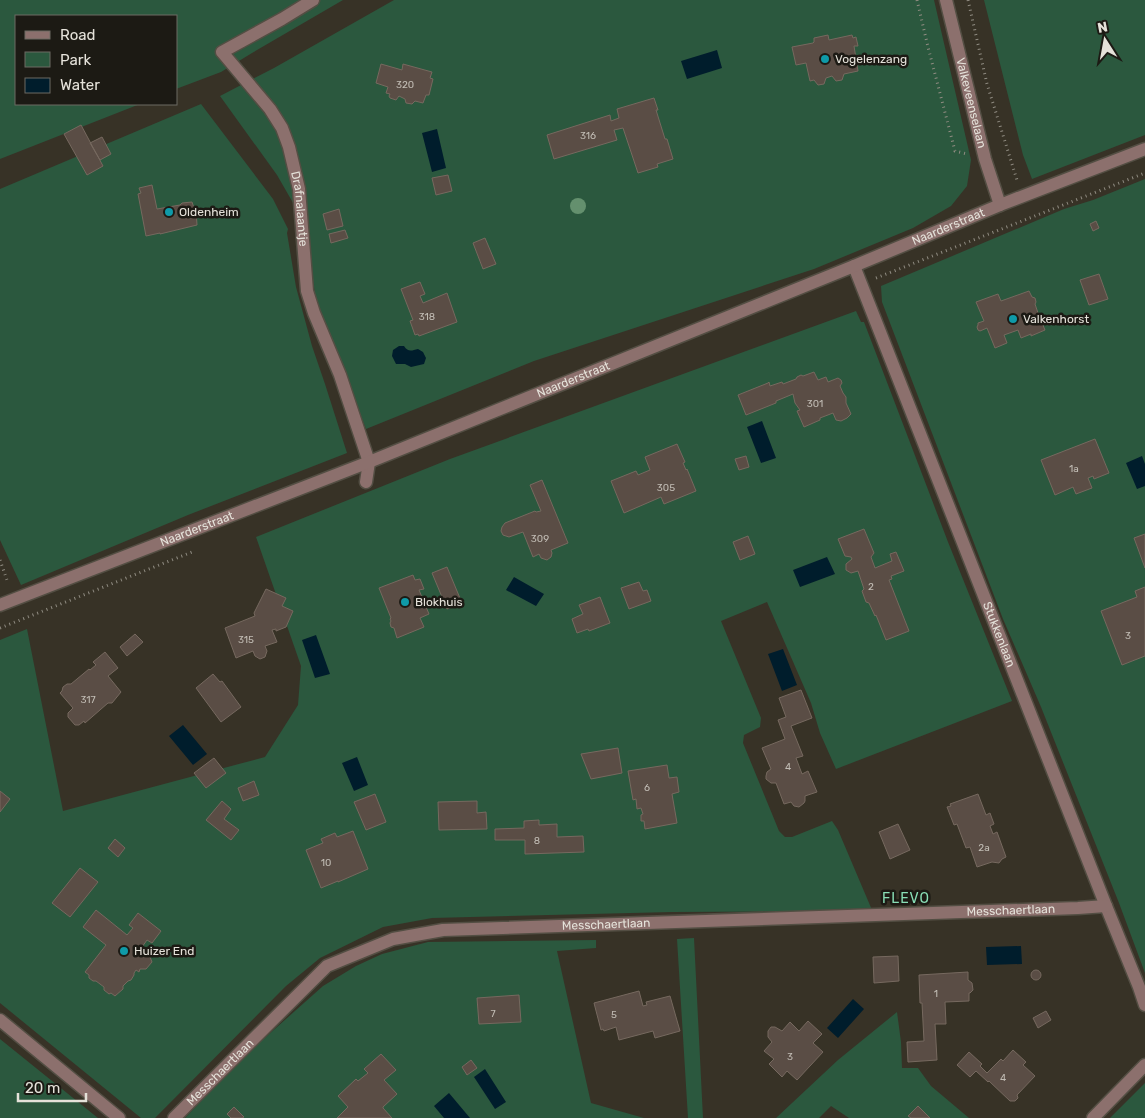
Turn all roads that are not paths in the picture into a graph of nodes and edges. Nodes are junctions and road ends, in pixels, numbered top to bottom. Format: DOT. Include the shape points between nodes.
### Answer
graph roads {
  1 [pos="313,0"];
  2 [pos="946,0"];
  3 [pos="1145,149"];
  4 [pos="1000,205"];
  5 [pos="854,266"];
  6 [pos="369,462"];
  7 [pos="366,482"];
  8 [pos="0,605"];
  9 [pos="1106,906"];
  10 [pos="1145,1005"];
  11 [pos="0,1020"];
  12 [pos="1145,1066"];
  13 [pos="119,1118"];
  14 [pos="174,1118"];
  15 [pos="1093,1118"];
  1 -- 6 [label="street, Drafnalaantje" via="222,52 270,109 290,147 298,190 307,291"];
  2 -- 4 [label="street, Valkeveenselaan" via="985,159"];
  3 -- 4 [label="street, Naarderstraat"];
  4 -- 5 [label="street, Naarderstraat"];
  5 -- 6 [label="street, Naarderstraat"];
  5 -- 9 [label="street, Stukkenlaan"];
  6 -- 7 [label="street, Drafnalaantje"];
  6 -- 8 [label="street, Naarderstraat"];
  9 -- 10 [label="street, Stukkenlaan"];
  9 -- 14 [label="street, Messchaertlaan" via="444,930 393,939 328,966"];
  11 -- 13 [label="street"];
  12 -- 15 [label="street"];
}
